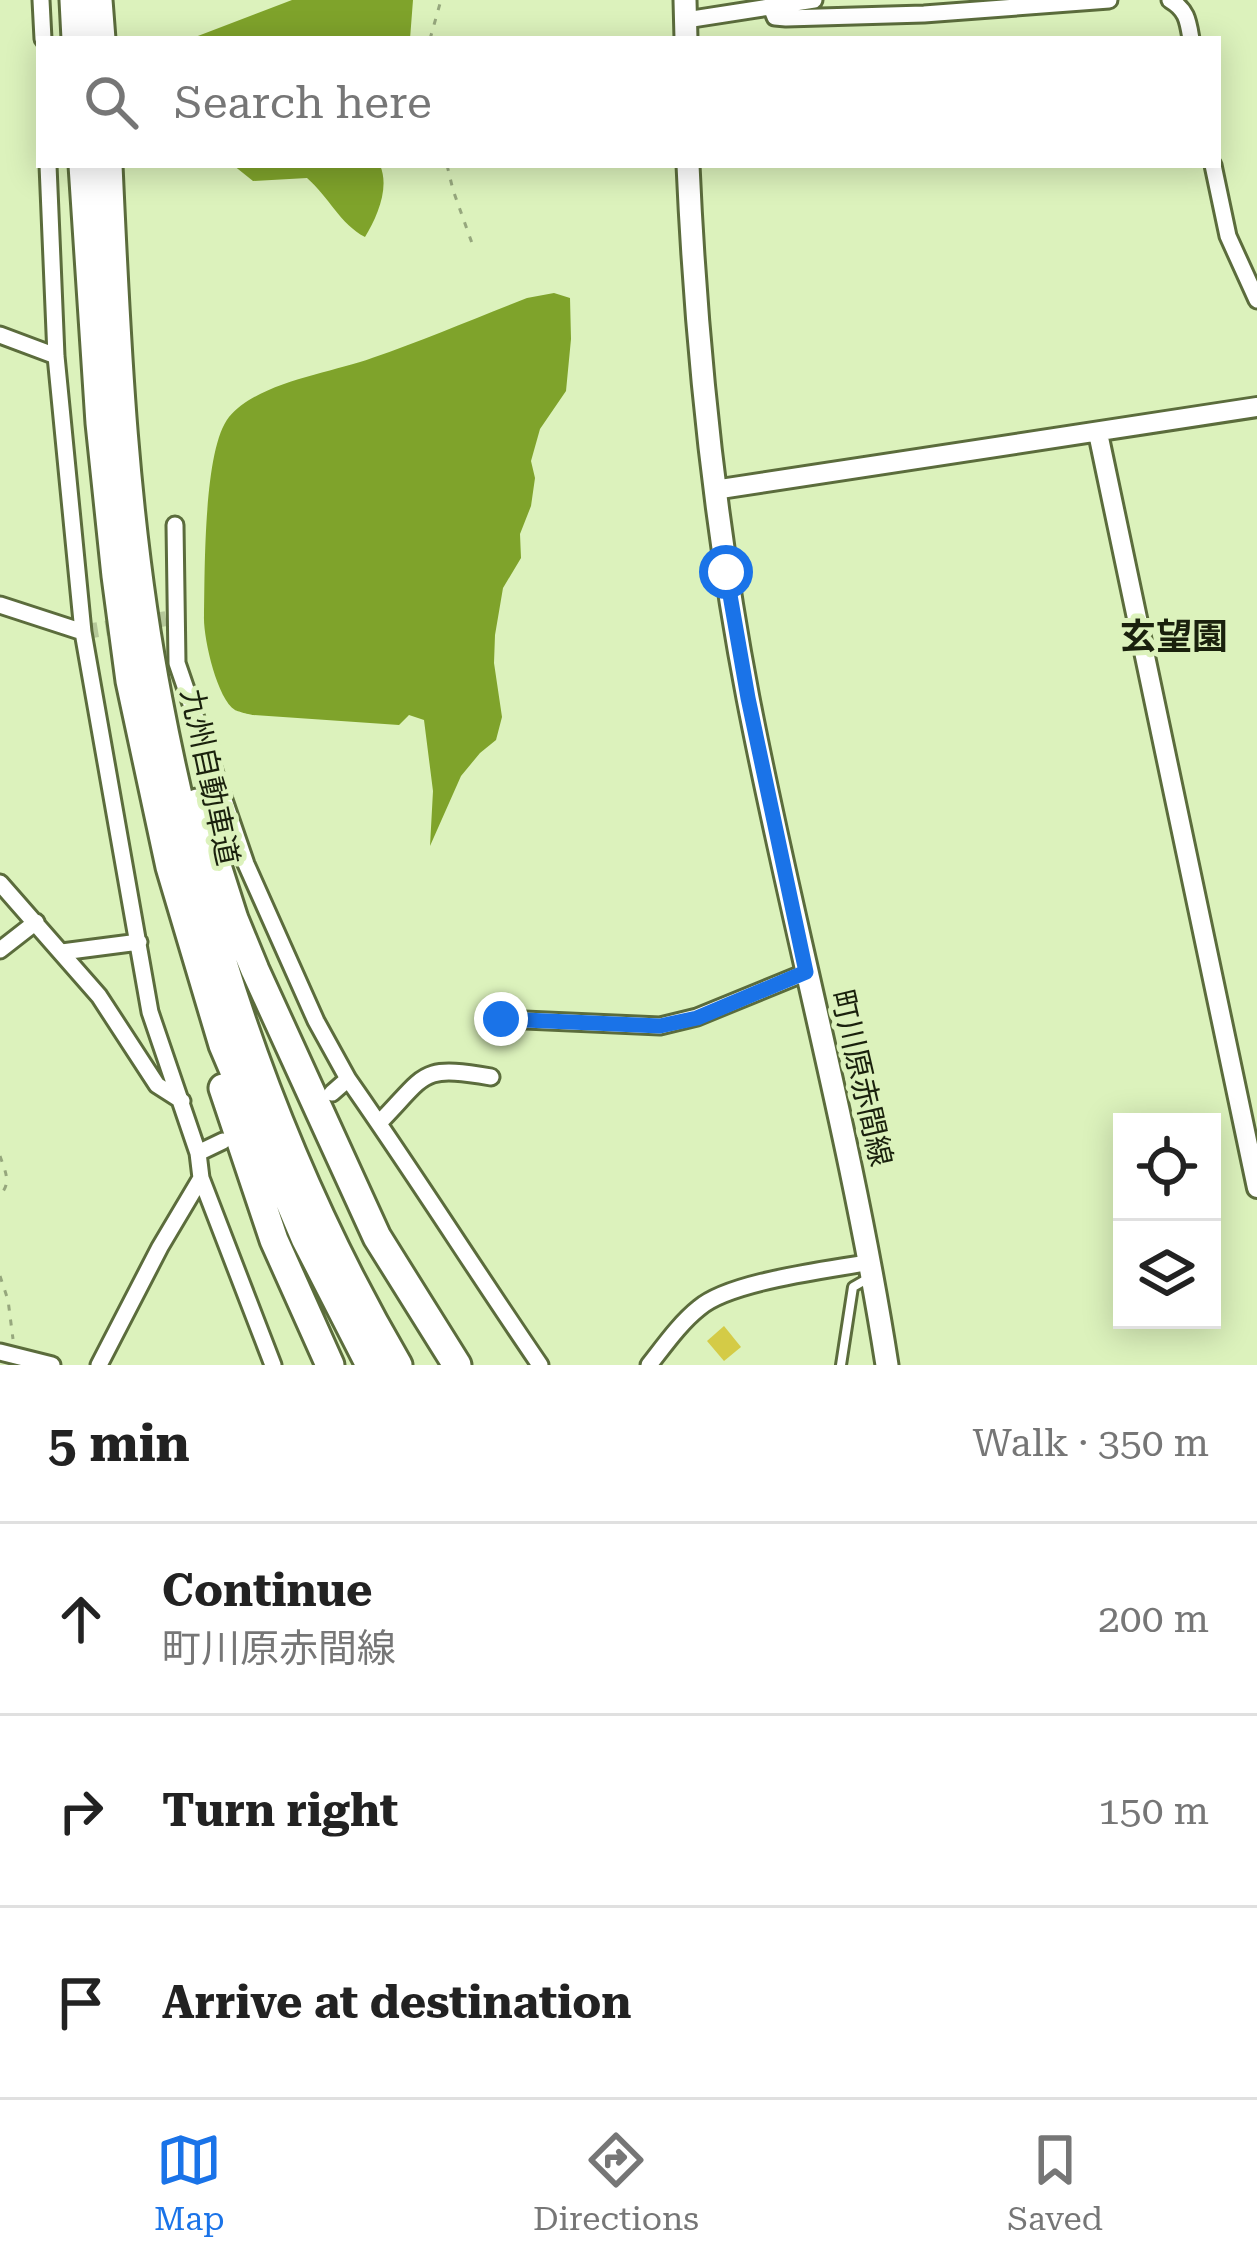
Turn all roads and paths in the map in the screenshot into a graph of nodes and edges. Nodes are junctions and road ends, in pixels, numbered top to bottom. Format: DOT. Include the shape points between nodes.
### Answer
graph roads {
  1 [pos="41,0"];
  2 [pos="74,0"];
  3 [pos="98,0"];
  4 [pos="441,0"];
  5 [pos="814,0"];
  6 [pos="1109,0"];
  7 [pos="1170,0"];
  8 [pos="771,7"];
  9 [pos="686,20"];
  10 [pos="43,36"];
  11 [pos="76,36"];
  12 [pos="100,36"];
  13 [pos="431,36"];
  14 [pos="1190,36"];
  15 [pos="48,168"];
  16 [pos="83,168"];
  17 [pos="107,168"];
  18 [pos="448,168"];
  19 [pos="688,168"];
  20 [pos="1214,168"];
  21 [pos="473,246"];
  22 [pos="1257,300"];
  23 [pos="0,335"];
  24 [pos="56,356"];
  25 [pos="1257,407"];
  26 [pos="1098,433"];
  27 [pos="714,490"];
  28 [pos="175,525"];
  29 [pos="140,578"];
  30 [pos="0,605"];
  31 [pos="82,632"];
  32 [pos="0,883"];
  33 [pos="36,922"];
  34 [pos="140,942"];
  35 [pos="0,950"];
  36 [pos="62,952"];
  37 [pos="806,972"];
  38 [pos="200,973"];
  39 [pos="501,1019"];
  40 [pos="491,1077"];
  41 [pos="348,1079"];
  42 [pos="332,1093"];
  43 [pos="182,1101"];
  44 [pos="380,1123"];
  45 [pos="223,1141"];
  46 [pos="198,1153"];
  47 [pos="0,1156"];
  48 [pos="201,1178"];
  49 [pos="1257,1188"];
  50 [pos="0,1195"];
  51 [pos="872,1269"];
  52 [pos="0,1276"];
  53 [pos="7,1353"];
  54 [pos="52,1365"];
  55 [pos="99,1365"];
  56 [pos="273,1365"];
  57 [pos="331,1365"];
  58 [pos="370,1365"];
  59 [pos="398,1365"];
  60 [pos="457,1365"];
  61 [pos="540,1365"];
  62 [pos="650,1365"];
  63 [pos="841,1365"];
  64 [pos="887,1365"];
  1 -- 10 [label="street"];
  2 -- 11 [label="highway"];
  3 -- 12 [label="highway"];
  4 -- 13 [label="path"];
  5 -- 8 [label="street"];
  6 -- 8 [label="street" via="786,18"];
  7 -- 14 [label="street" via="1187,17"];
  8 -- 9 [label="street"];
  15 -- 24 [label="street"];
  16 -- 38 [label="highway, 九州自動車道" via="100,423 130,681"];
  17 -- 29 [label="highway, 九州自動車道"];
  18 -- 21 [label="path"];
  19 -- 27 [label="main road, 町川原赤間線"];
  20 -- 22 [label="street" via="1228,236"];
  23 -- 24 [label="street"];
  24 -- 31 [label="street"];
  25 -- 26 [label="street"];
  26 -- 27 [label="street"];
  26 -- 49 [label="street"];
  27 -- 37 [label="main road, 町川原赤間線"];
  28 -- 41 [label="street" via="177,663 189,704 271,923"];
  29 -- 59 [label="highway, 九州自動車道" via="158,698 216,946 282,1129"];
  29 -- 60 [label="highway" via="234,920 377,1237"];
  30 -- 31 [label="street"];
  31 -- 34 [label="street"];
  32 -- 33 [label="street"];
  33 -- 35 [label="street"];
  33 -- 36 [label="street"];
  34 -- 36 [label="street"];
  34 -- 43 [label="street" via="150,1012"];
  36 -- 43 [label="street" via="157,1085"];
  37 -- 39 [label="street" via="660,1026"];
  37 -- 51 [label="main road, 町川原赤間線"];
  38 -- 57 [label="highway" via="210,1046 249,1168"];
  38 -- 58 [label="highway, 九州自動車道" via="262,1141"];
  40 -- 44 [label="street" via="433,1072"];
  41 -- 42 [label="street"];
  41 -- 44 [label="street"];
  43 -- 46 [label="street"];
  44 -- 61 [label="street"];
  45 -- 46 [label="street"];
  46 -- 48 [label="street"];
  47 -- 50 [label="path" via="8,1178"];
  48 -- 55 [label="street"];
  48 -- 56 [label="street"];
  51 -- 62 [label="street" via="727,1292 700,1306"];
  51 -- 63 [label="lane" via="854,1287"];
  51 -- 64 [label="main road, 町川原赤間線"];
  52 -- 53 [label="path"];
  53 -- 54 [label="street"];
}
